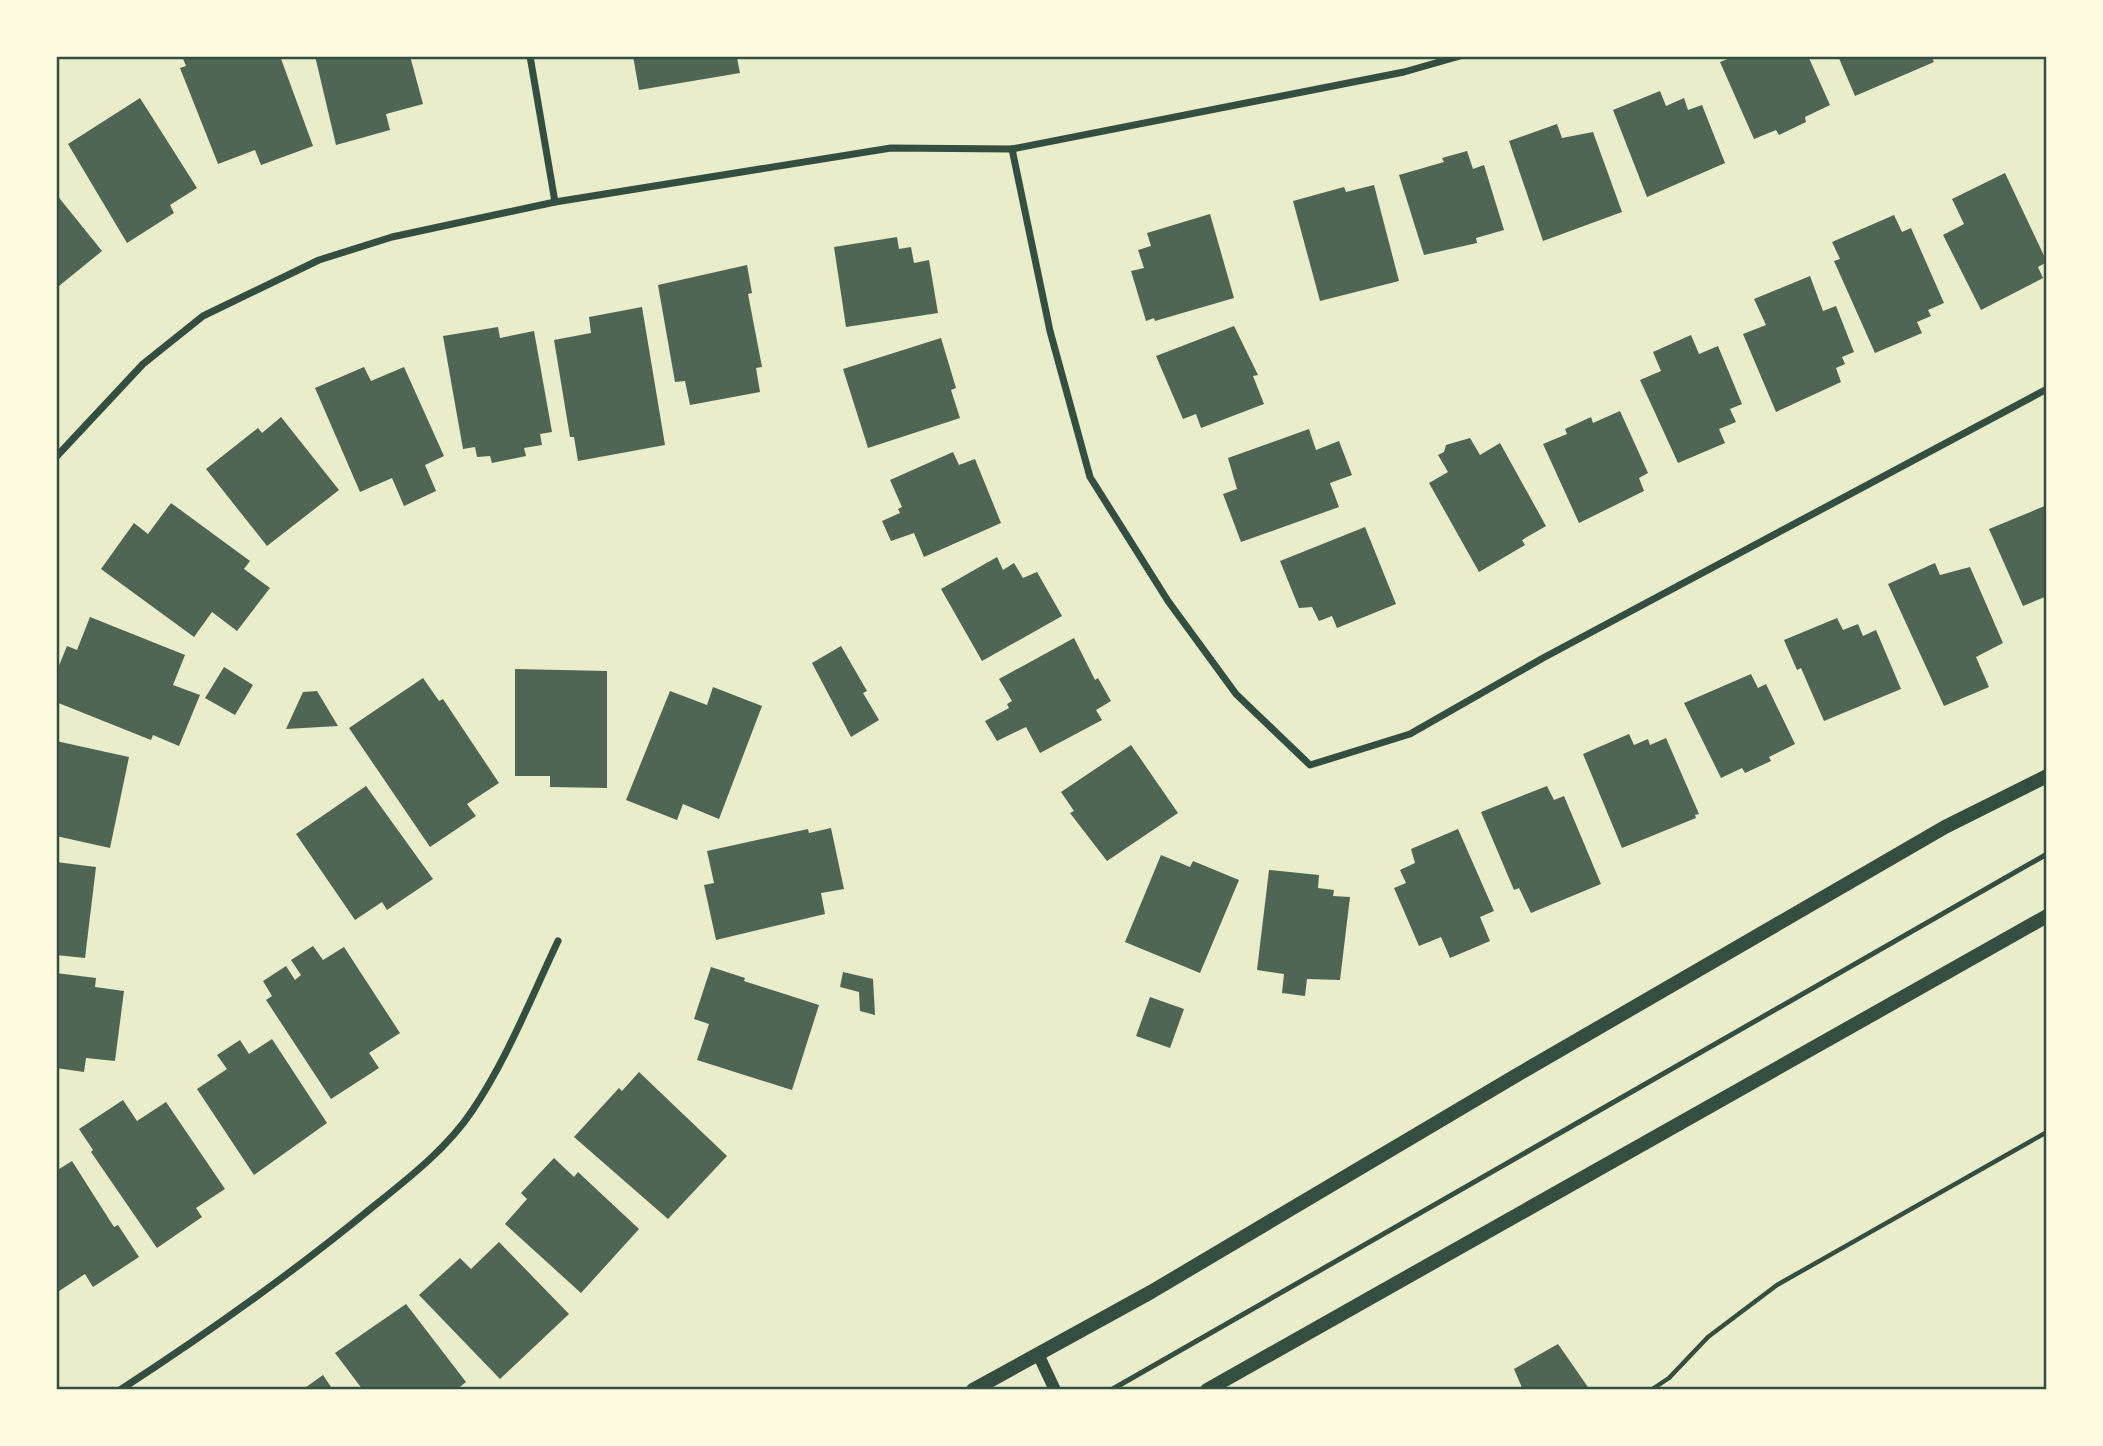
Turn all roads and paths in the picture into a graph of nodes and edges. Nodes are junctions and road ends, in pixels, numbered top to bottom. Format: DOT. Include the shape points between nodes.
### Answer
graph roads {
  1 [pos="530,56"];
  2 [pos="1460,56"];
  3 [pos="1012,149"];
  4 [pos="555,202"];
  5 [pos="2047,389"];
  6 [pos="56,457"];
  7 [pos="2047,776"];
  8 [pos="2047,854"];
  9 [pos="2047,916"];
  10 [pos="558,941"];
  11 [pos="2047,1132"];
  12 [pos="1038,1354"];
  13 [pos="120,1390"];
  14 [pos="973,1390"];
  15 [pos="1055,1390"];
  16 [pos="1111,1390"];
  17 [pos="1207,1390"];
  18 [pos="1651,1390"];
  1 -- 4 [label="street"];
  2 -- 3 [label="street" via="1394,74"];
  3 -- 4 [label="street" via="891,148"];
  3 -- 5 [label="street" via="1050,331 1090,477 1167,601 1236,694 1310,765 1410,733"];
  4 -- 6 [label="street" via="446,223 319,260 203,316 143,364"];
  7 -- 12 [label="main road" via="1945,827"];
  8 -- 16 [label="lane"];
  9 -- 17 [label="main road"];
  10 -- 13 [label="street" via="511,1042 471,1113 425,1164 226,1320"];
  11 -- 18 [label="path" via="1777,1285 1708,1337"];
  12 -- 14 [label="main road"];
  12 -- 15 [label="street"];
}
